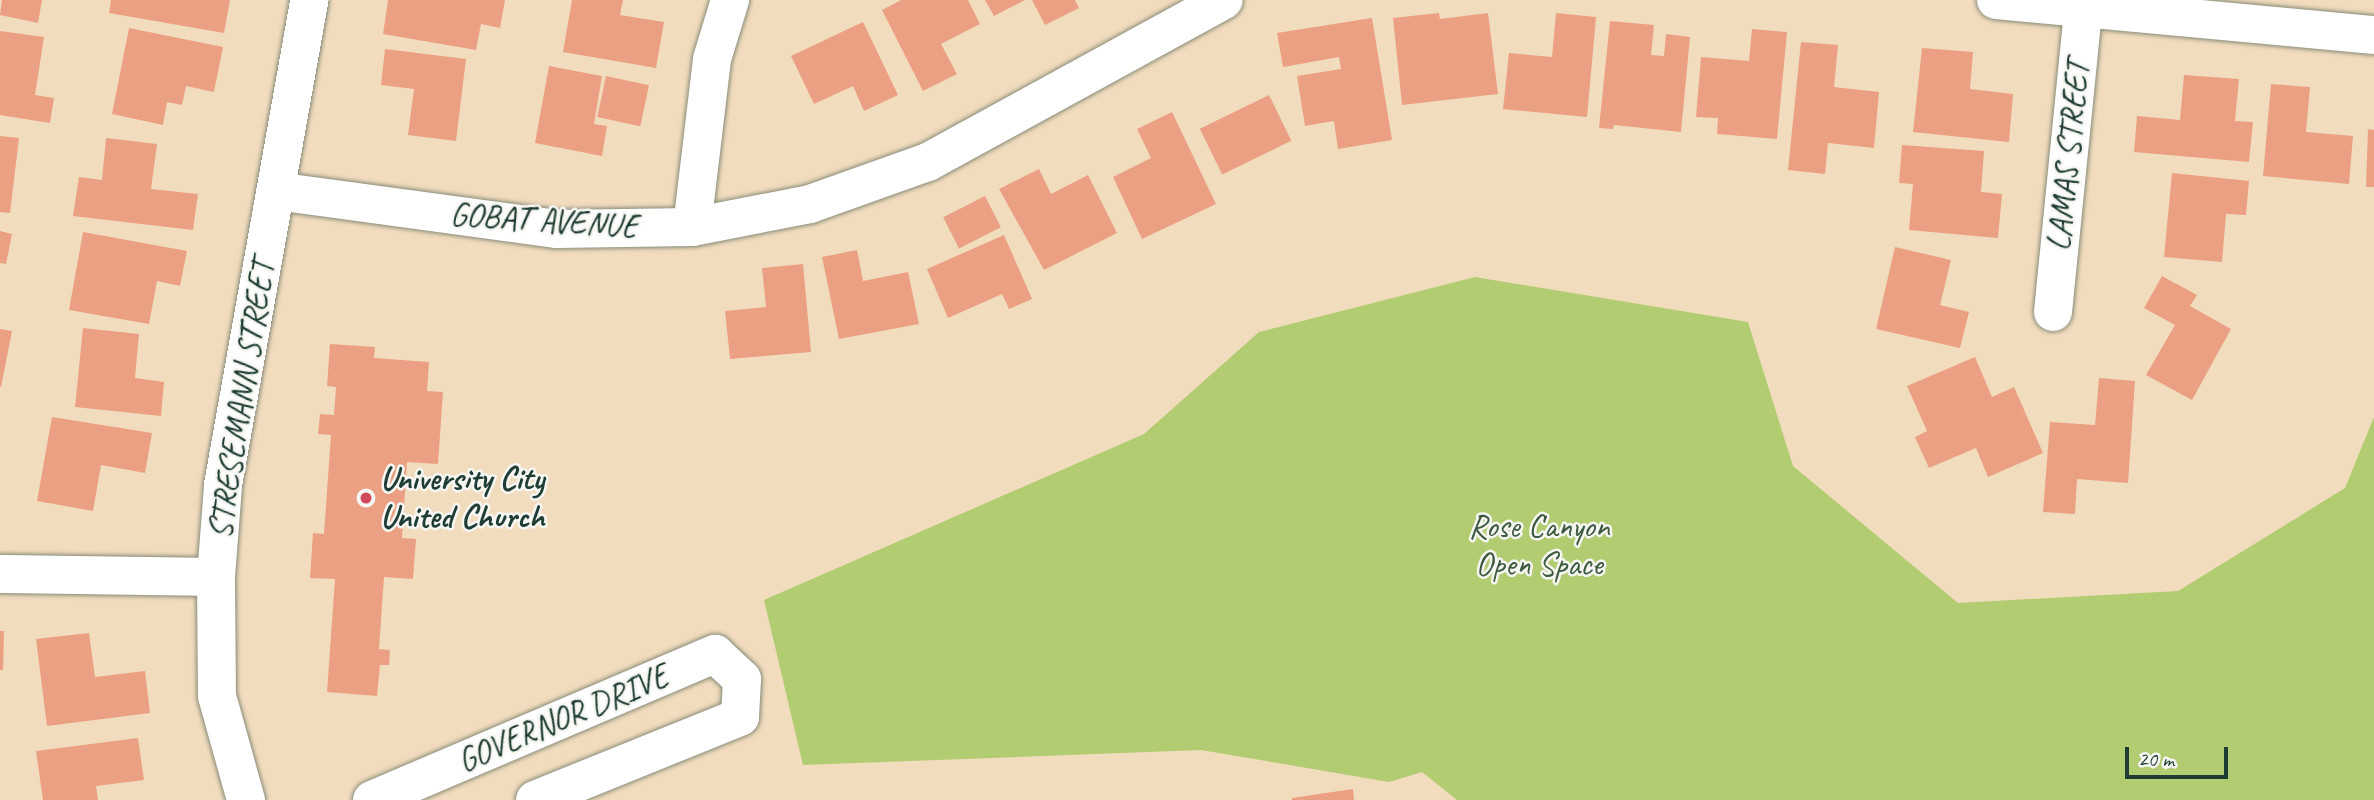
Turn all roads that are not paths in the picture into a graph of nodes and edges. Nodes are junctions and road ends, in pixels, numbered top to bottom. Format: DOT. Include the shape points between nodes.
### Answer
graph roads {
  1 [pos="309,0"];
  2 [pos="730,0"];
  3 [pos="1224,0"];
  4 [pos="1996,0"];
  5 [pos="2084,4"];
  6 [pos="2374,35"];
  7 [pos="276,191"];
  8 [pos="692,227"];
  9 [pos="2053,312"];
  10 [pos="0,574"];
  11 [pos="216,577"];
  12 [pos="246,800"];
  13 [pos="372,800"];
  14 [pos="535,800"];
  1 -- 7 [label="street, STRESEMANN STREET"];
  2 -- 8 [label="street" via="712,60"];
  3 -- 8 [label="street, GOBAT AVENUE" via="928,162 810,204"];
  4 -- 5 [label="street"];
  5 -- 6 [label="street"];
  5 -- 9 [label="street, LAMAS STREET"];
  7 -- 8 [label="street, GOBAT AVENUE" via="557,229"];
  7 -- 11 [label="street, STRESEMANN STREET" via="223,485"];
  10 -- 11 [label="street"];
  11 -- 12 [label="street, STRESEMANN STREET" via="217,696"];
  13 -- 14 [label="street, GOVERNOR DRIVE" via="715,654 742,679 740,717"];
}
